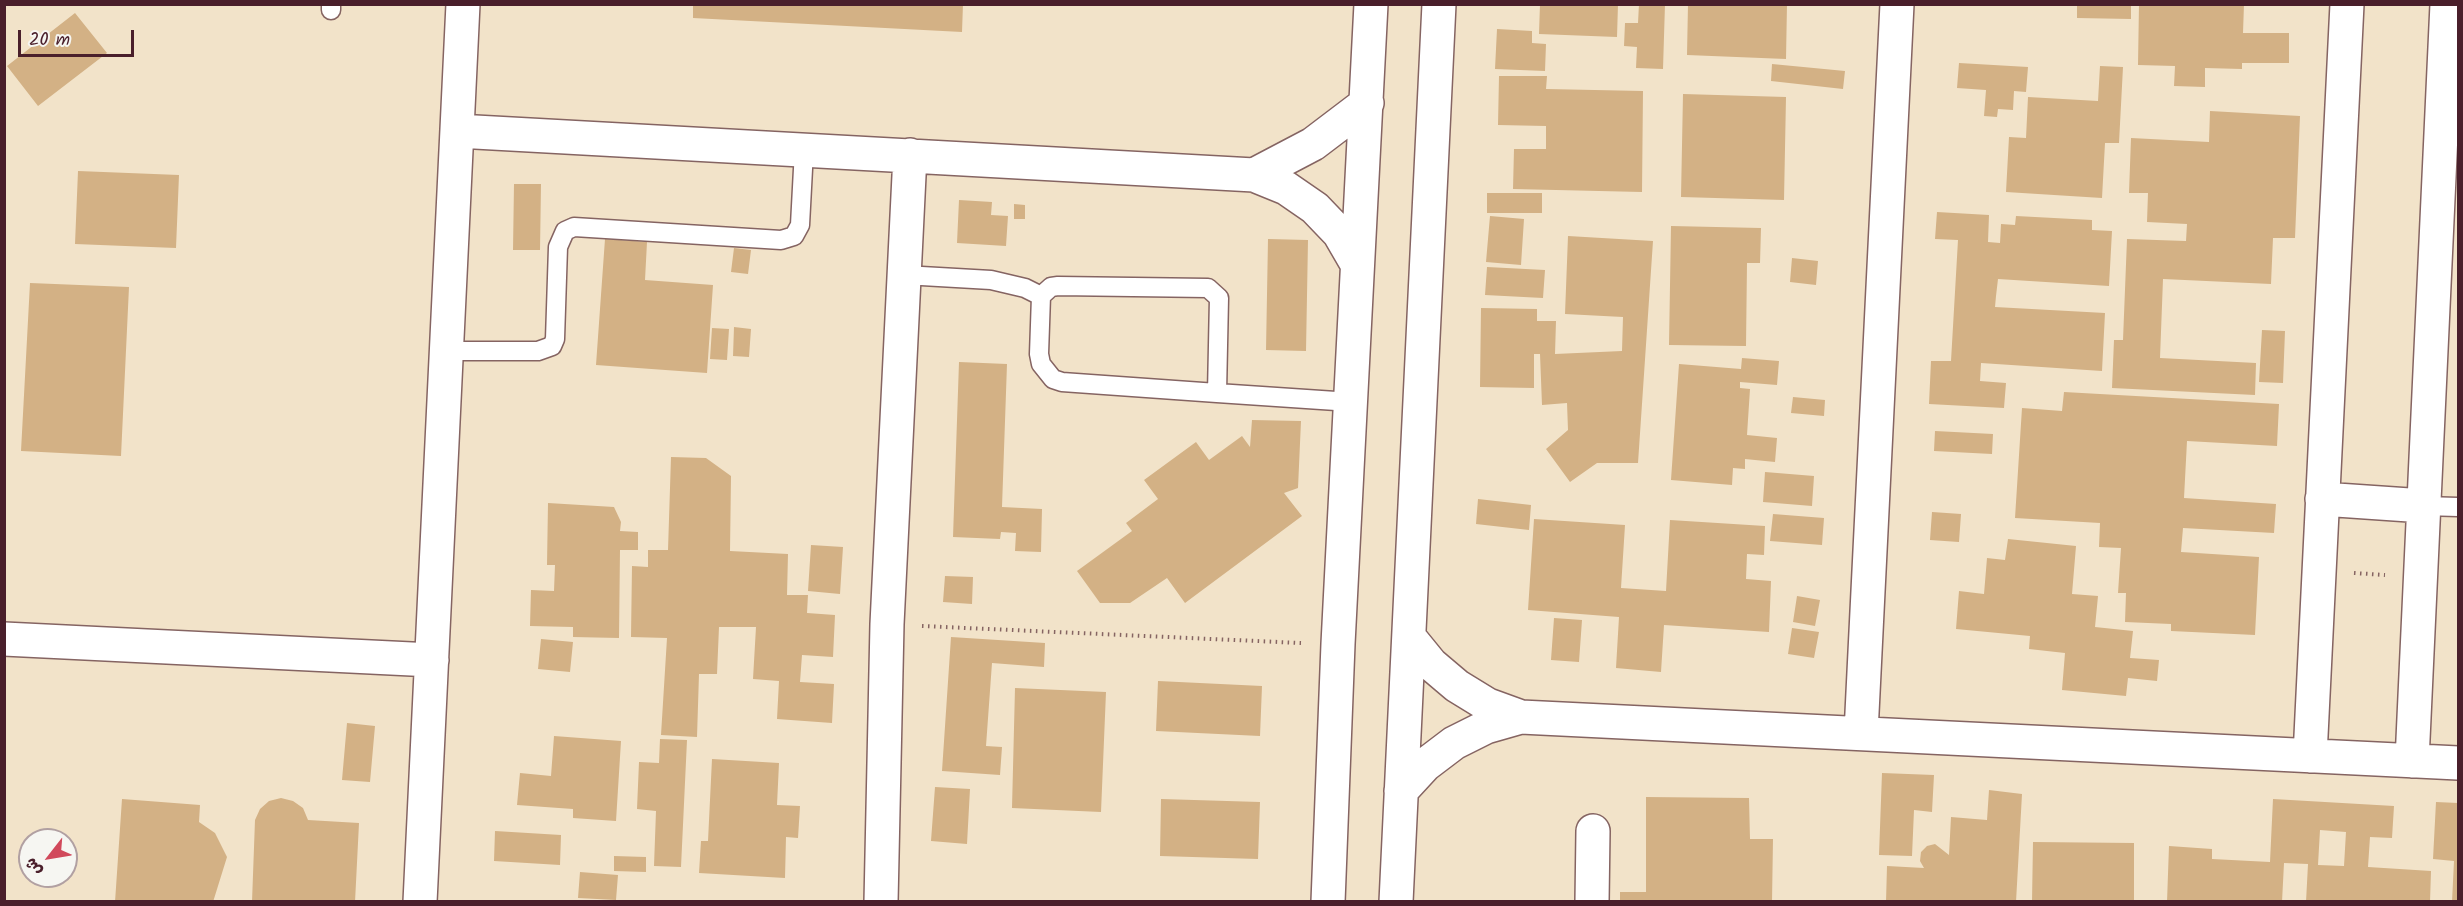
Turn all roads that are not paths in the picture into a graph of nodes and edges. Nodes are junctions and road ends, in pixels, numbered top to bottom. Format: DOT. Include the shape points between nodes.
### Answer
graph roads {
  1 [pos="463,4"];
  2 [pos="1371,4"];
  3 [pos="1439,4"];
  4 [pos="1897,4"];
  5 [pos="2347,4"];
  6 [pos="2447,4"];
  7 [pos="1367,103"];
  8 [pos="457,131"];
  9 [pos="804,150"];
  10 [pos="910,155"];
  11 [pos="1254,175"];
  12 [pos="1357,264"];
  13 [pos="904,274"];
  14 [pos="1041,296"];
  15 [pos="447,351"];
  16 [pos="1217,393"];
  17 [pos="1351,402"];
  18 [pos="2322,498"];
  19 [pos="2424,506"];
  20 [pos="2458,507"];
  21 [pos="1409,637"];
  22 [pos="4,639"];
  23 [pos="432,660"];
  24 [pos="1521,717"];
  25 [pos="1861,733"];
  26 [pos="2310,756"];
  27 [pos="2412,761"];
  28 [pos="2458,763"];
  29 [pos="1401,791"];
  30 [pos="1593,831"];
  31 [pos="420,902"];
  32 [pos="881,902"];
  33 [pos="1328,902"];
  34 [pos="1396,902"];
  35 [pos="1592,902"];
  1 -- 8 [label="street"];
  2 -- 7 [label="street"];
  3 -- 21 [label="street"];
  4 -- 25 [label="street"];
  5 -- 18 [label="street"];
  6 -- 19 [label="street"];
  7 -- 11 [label="street" via="1313,144"];
  7 -- 12 [label="street"];
  8 -- 9 [label="street"];
  8 -- 15 [label="street"];
  9 -- 10 [label="street"];
  9 -- 15 [label="lane" via="800,225 794,236 781,240 574,227 565,231 558,248 552,346 538,351"];
  10 -- 11 [label="street"];
  10 -- 13 [label="street"];
  11 -- 12 [label="street" via="1286,188 1315,208 1339,233"];
  12 -- 17 [label="street"];
  13 -- 14 [label="lane" via="991,280"];
  13 -- 32 [label="street" via="887,624"];
  14 -- 16 [label="lane" via="1039,354 1041,364 1053,379"];
  14 -- 16 [label="lane" via="1058,286 1208,288 1219,298"];
  15 -- 23 [label="street"];
  16 -- 17 [label="lane"];
  17 -- 33 [label="street"];
  18 -- 19 [label="street"];
  18 -- 26 [label="street"];
  19 -- 20 [label="lane"];
  19 -- 27 [label="street"];
  21 -- 24 [label="street" via="1431,664 1457,686 1488,705"];
  21 -- 29 [label="street"];
  22 -- 23 [label="street"];
  23 -- 31 [label="street"];
  24 -- 25 [label="street"];
  24 -- 29 [label="street" via="1486,727 1454,743 1425,765"];
  25 -- 26 [label="street"];
  26 -- 27 [label="street"];
  27 -- 28 [label="street"];
  29 -- 34 [label="street"];
  30 -- 35 [label="street"];
}
